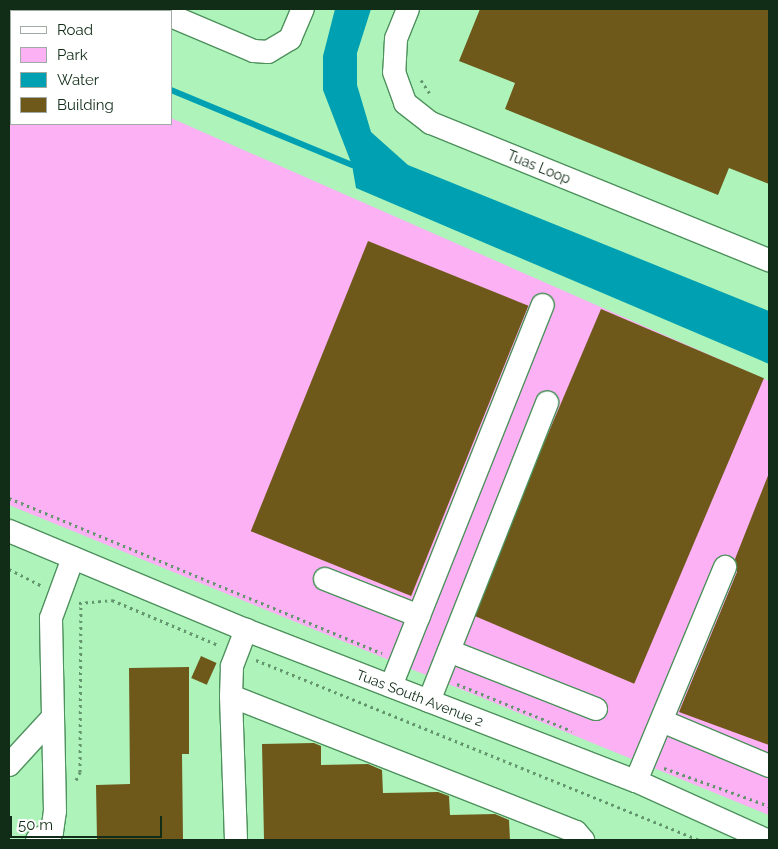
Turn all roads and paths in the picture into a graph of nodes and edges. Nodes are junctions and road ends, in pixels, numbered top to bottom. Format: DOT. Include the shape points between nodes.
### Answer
graph roads {
  1 [pos="303,9"];
  2 [pos="408,9"];
  3 [pos="172,16"];
  4 [pos="417,71"];
  5 [pos="434,97"];
  6 [pos="769,260"];
  7 [pos="543,305"];
  8 [pos="547,404"];
  9 [pos="9,531"];
  10 [pos="72,558"];
  11 [pos="725,567"];
  12 [pos="9,570"];
  13 [pos="325,579"];
  14 [pos="59,595"];
  15 [pos="419,616"];
  16 [pos="246,630"];
  17 [pos="449,651"];
  18 [pos="238,653"];
  19 [pos="391,686"];
  20 [pos="231,696"];
  21 [pos="428,701"];
  22 [pos="596,709"];
  23 [pos="53,717"];
  24 [pos="662,721"];
  25 [pos="9,765"];
  26 [pos="769,766"];
  27 [pos="636,781"];
  28 [pos="743,829"];
  29 [pos="769,835"];
  30 [pos="37,840"];
  31 [pos="236,840"];
  32 [pos="583,840"];
  33 [pos="698,840"];
  34 [pos="766,840"];
  1 -- 3 [label="street" via="290,39 268,52 254,51"];
  2 -- 6 [label="street, Tuas Loop" via="396,38 394,72 405,103 431,123"];
  4 -- 5 [label="path"];
  7 -- 15 [label="street"];
  8 -- 17 [label="street"];
  9 -- 10 [label="street, Tuas South Avenue 2"];
  10 -- 14 [label="street"];
  10 -- 16 [label="street, Tuas South Avenue 2"];
  11 -- 24 [label="street"];
  12 -- 14 [label="path"];
  13 -- 15 [label="street"];
  14 -- 18 [label="path" via="81,604 112,600"];
  14 -- 23 [label="street" via="50,618"];
  15 -- 19 [label="street"];
  16 -- 18 [label="street"];
  16 -- 19 [label="street, Tuas South Avenue 2"];
  17 -- 21 [label="street"];
  17 -- 22 [label="street"];
  18 -- 20 [label="street"];
  18 -- 33 [label="path"];
  19 -- 21 [label="street, Tuas South Avenue 2"];
  20 -- 31 [label="street"];
  20 -- 32 [label="street" via="576,832"];
  21 -- 27 [label="street, Tuas South Avenue 2"];
  23 -- 25 [label="street"];
  23 -- 30 [label="street" via="55,811 52,832"];
  24 -- 26 [label="street"];
  24 -- 27 [label="street"];
  27 -- 28 [label="street, Tuas South Avenue 2"];
  28 -- 29 [label="street"];
  28 -- 34 [label="street, Tuas South Avenue 2"];
}
